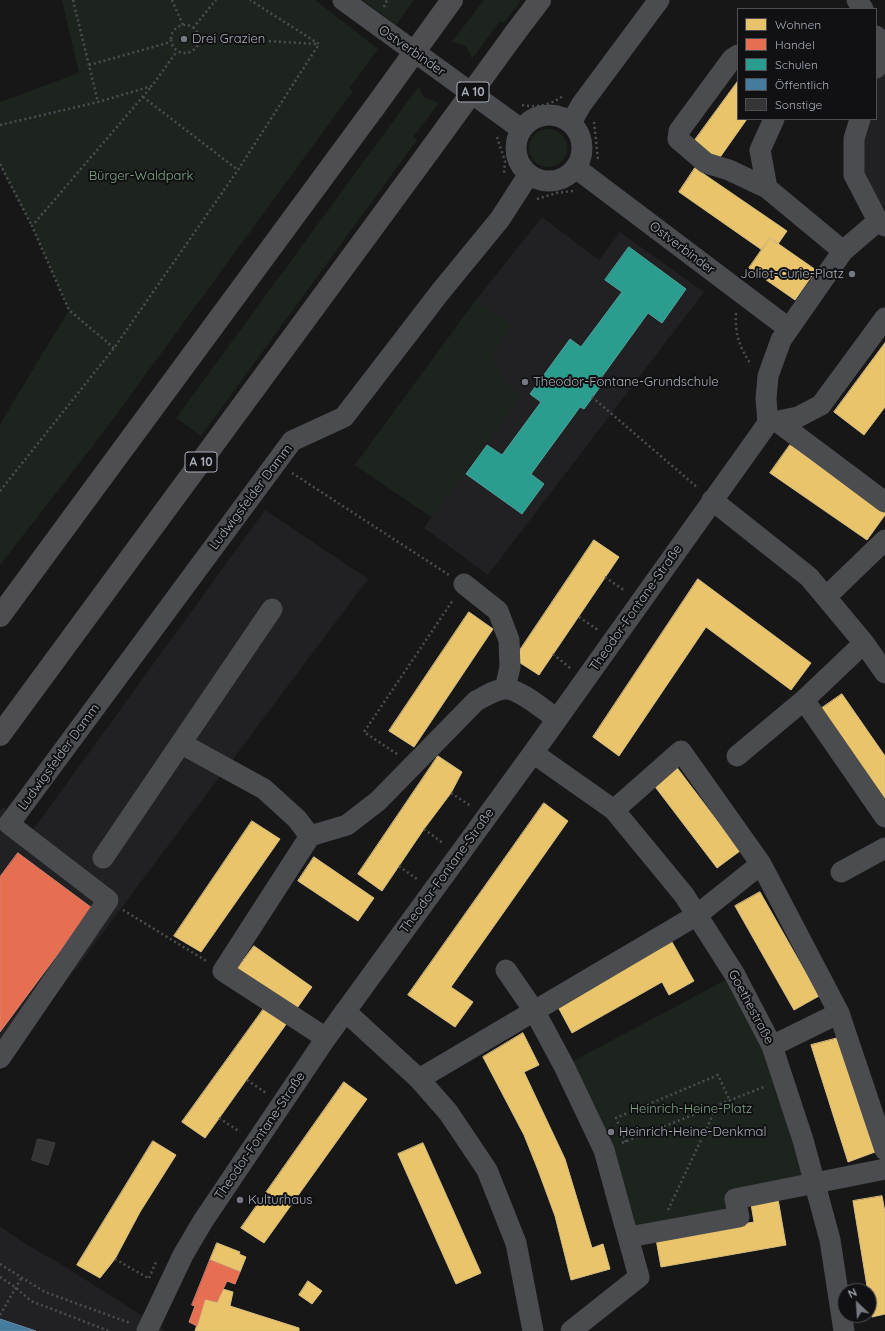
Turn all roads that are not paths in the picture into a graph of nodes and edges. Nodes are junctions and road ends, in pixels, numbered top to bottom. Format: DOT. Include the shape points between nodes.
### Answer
graph roads {
  1 [pos="343,0"];
  2 [pos="452,0"];
  3 [pos="540,0"];
  4 [pos="658,0"];
  5 [pos="737,56"];
  6 [pos="774,120"];
  7 [pos="860,120"];
  8 [pos="571,123"];
  9 [pos="521,129"];
  10 [pos="576,168"];
  11 [pos="529,174"];
  12 [pos="767,188"];
  13 [pos="882,224"];
  14 [pos="843,251"];
  15 [pos="885,318"];
  16 [pos="788,328"];
  17 [pos="773,423"];
  18 [pos="712,500"];
  19 [pos="885,502"];
  20 [pos="885,540"];
  21 [pos="464,584"];
  22 [pos="826,597"];
  23 [pos="272,609"];
  24 [pos="0,616"];
  25 [pos="864,643"];
  26 [pos="885,673"];
  27 [pos="506,689"];
  28 [pos="804,700"];
  29 [pos="556,720"];
  30 [pos="0,735"];
  31 [pos="182,744"];
  32 [pos="533,753"];
  33 [pos="737,756"];
  34 [pos="614,810"];
  35 [pos="885,817"];
  36 [pos="5,826"];
  37 [pos="310,836"];
  38 [pos="885,848"];
  39 [pos="103,858"];
  40 [pos="762,864"];
  41 [pos="842,872"];
  42 [pos="697,915"];
  43 [pos="506,970"];
  44 [pos="345,1011"];
  45 [pos="535,1012"];
  46 [pos="839,1013"];
  47 [pos="326,1038"];
  48 [pos="772,1046"];
  49 [pos="0,1058"];
  50 [pos="419,1079"];
  51 [pos="885,1150"];
  52 [pos="885,1169"];
  53 [pos="815,1183"];
  54 [pos="629,1237"];
  55 [pos="147,1330"];
  56 [pos="533,1331"];
  57 [pos="571,1331"];
  58 [pos="844,1331"];
  1 -- 9 [label="street, Ostverbinder"];
  2 -- 24 [label="highway, bridge"];
  3 -- 30 [label="highway, A 10, bridge"];
  4 -- 8 [label="street"];
  5 -- 12 [label="street" via="679,130 678,139 706,163 729,170"];
  6 -- 12 [label="street" via="760,150"];
  7 -- 13 [label="street" via="854,139 854,174"];
  8 -- 9 [label="street" via="561,117 545,115 529,121"];
  8 -- 10 [label="street" via="578,131 582,142 582,153"];
  9 -- 11 [label="street" via="516,150 521,166"];
  10 -- 11 [label="street" via="564,178 554,181 538,180"];
  10 -- 16 [label="street, Ostverbinder"];
  11 -- 36 [label="street, Ludwigsfelder Damm" via="500,219 344,417 292,441"];
  12 -- 14 [label="street"];
  13 -- 14 [label="street"];
  14 -- 16 [label="street"];
  15 -- 17 [label="street" via="821,405 798,417"];
  16 -- 17 [label="street" via="776,351 768,376 766,399"];
  17 -- 18 [label="street, Theodor-Fontane-Straße"];
  17 -- 19 [label="street"];
  18 -- 22 [label="street" via="809,577"];
  18 -- 29 [label="street, Theodor-Fontane-Straße"];
  20 -- 22 [label="street"];
  21 -- 27 [label="street" via="498,611 509,640 510,667"];
  22 -- 25 [label="street"];
  23 -- 31 [label="street"];
  25 -- 26 [label="street"];
  25 -- 28 [label="street"];
  27 -- 29 [label="street" via="518,693"];
  27 -- 37 [label="street" via="476,701 378,801 347,825"];
  28 -- 33 [label="street"];
  28 -- 35 [label="street"];
  29 -- 32 [label="street, Theodor-Fontane-Straße"];
  31 -- 37 [label="street" via="264,789 297,819"];
  31 -- 39 [label="street"];
  32 -- 34 [label="street, Goethestraße"];
  32 -- 44 [label="street, Theodor-Fontane-Straße"];
  34 -- 40 [label="street" via="681,751"];
  34 -- 42 [label="street, Goethestraße" via="684,894"];
  36 -- 49 [label="street" via="108,900"];
  37 -- 47 [label="street" via="223,971"];
  38 -- 41 [label="street"];
  40 -- 42 [label="street"];
  40 -- 46 [label="street"];
  42 -- 45 [label="street"];
  42 -- 48 [label="street, Goethestraße" via="735,976"];
  43 -- 45 [label="street"];
  44 -- 47 [label="street, Theodor-Fontane-Straße"];
  44 -- 50 [label="street"];
  45 -- 50 [label="street"];
  45 -- 54 [label="street" via="604,1150"];
  46 -- 48 [label="street"];
  46 -- 51 [label="street"];
  47 -- 55 [label="street, Theodor-Fontane-Straße" via="203,1221 183,1255"];
  48 -- 53 [label="street, Goethestraße"];
  50 -- 56 [label="street" via="448,1112 486,1170 516,1243"];
  52 -- 53 [label="street"];
  53 -- 54 [label="street" via="735,1199 739,1217"];
  53 -- 58 [label="street, Goethestraße" via="830,1240"];
  54 -- 57 [label="street" via="639,1277"];
}
